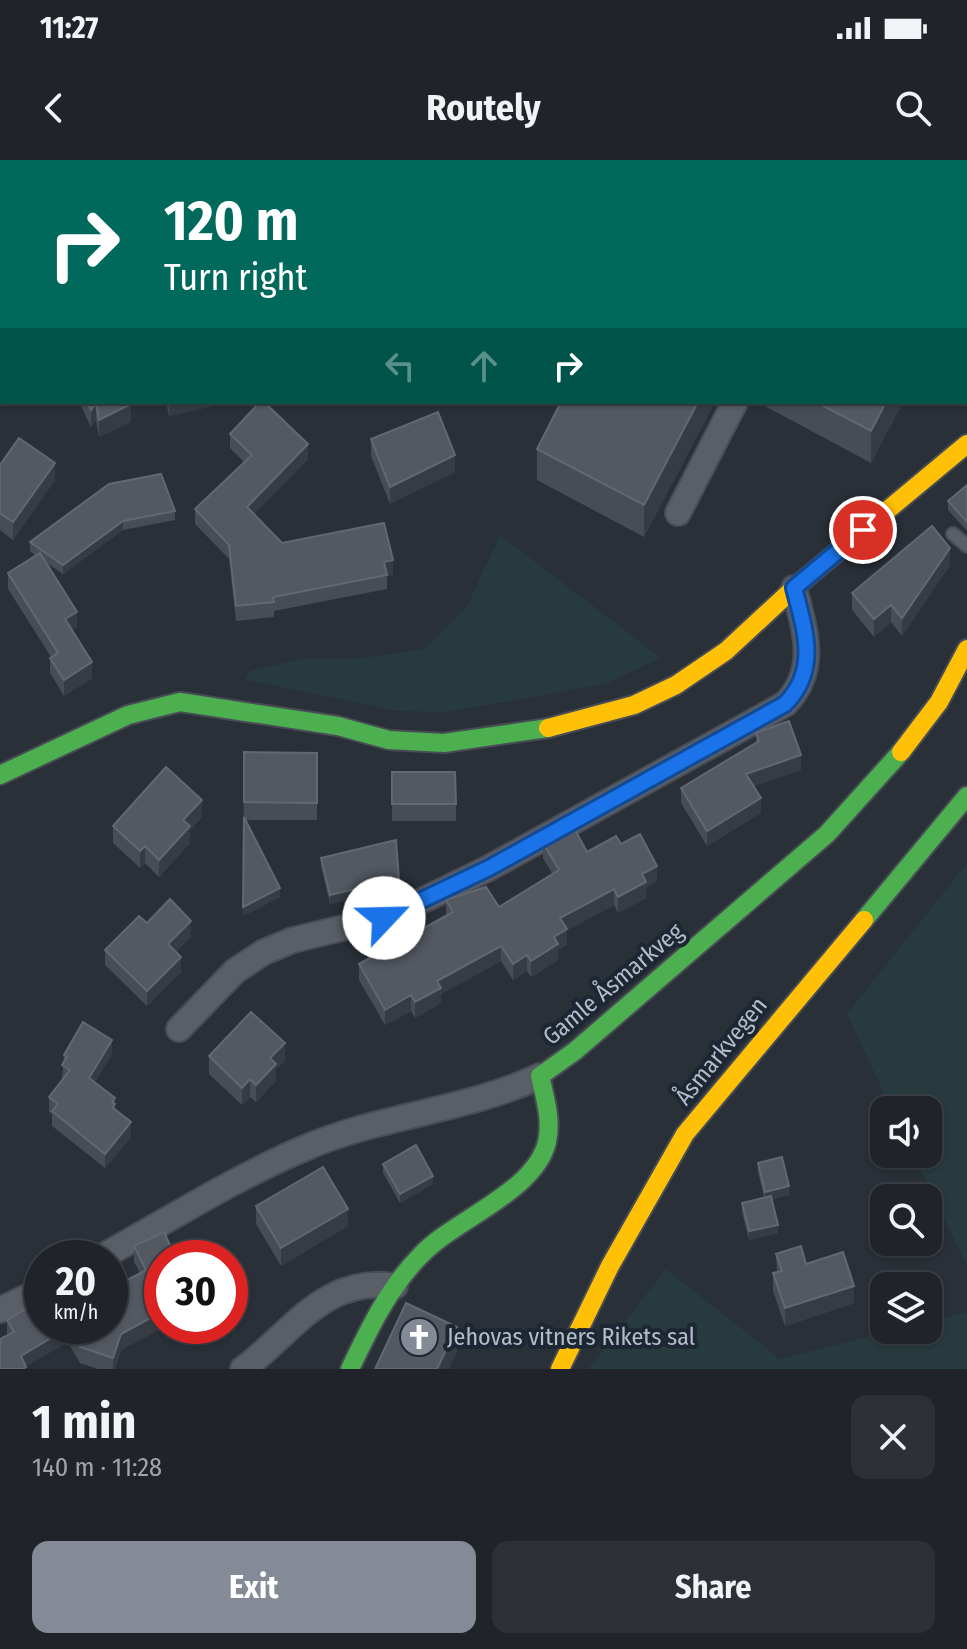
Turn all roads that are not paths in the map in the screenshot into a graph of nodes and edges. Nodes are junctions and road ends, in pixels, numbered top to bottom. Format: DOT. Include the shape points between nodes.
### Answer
graph roads {
  1 [pos="734,404"];
  2 [pos="967,444"];
  3 [pos="678,513"];
  4 [pos="953,534"];
  5 [pos="967,546"];
  6 [pos="794,588"];
  7 [pos="967,649"];
  8 [pos="0,775"];
  9 [pos="967,796"];
  10 [pos="179,1029"];
  11 [pos="540,1076"];
  12 [pos="128,1243"];
  13 [pos="395,1286"];
  14 [pos="24,1299"];
  15 [pos="0,1310"];
  16 [pos="243,1369"];
  17 [pos="350,1369"];
  18 [pos="560,1369"];
  1 -- 3 [label="street"];
  2 -- 6 [label="street"];
  4 -- 5 [label="lane"];
  6 -- 8 [label="street" via="726,651 676,685 634,705 565,725 444,743 389,740 338,726 180,702 128,715"];
  6 -- 10 [label="street" via="808,659 802,683 785,704 409,907 264,952 235,971"];
  7 -- 11 [label="street, Gamle Åsmarkveg" via="939,702 887,770 827,834"];
  9 -- 18 [label="street, Åsmarkvegen" via="685,1134 604,1277"];
  11 -- 12 [label="street" via="305,1148"];
  11 -- 13 [label="street, Gamle Åsmarkveg" via="546,1095 547,1149 533,1174 462,1220 423,1252"];
  13 -- 16 [label="street" via="373,1283 343,1289 320,1302"];
  13 -- 17 [label="street, Gamle Åsmarkveg"];
  14 -- 15 [label="street"];
}
